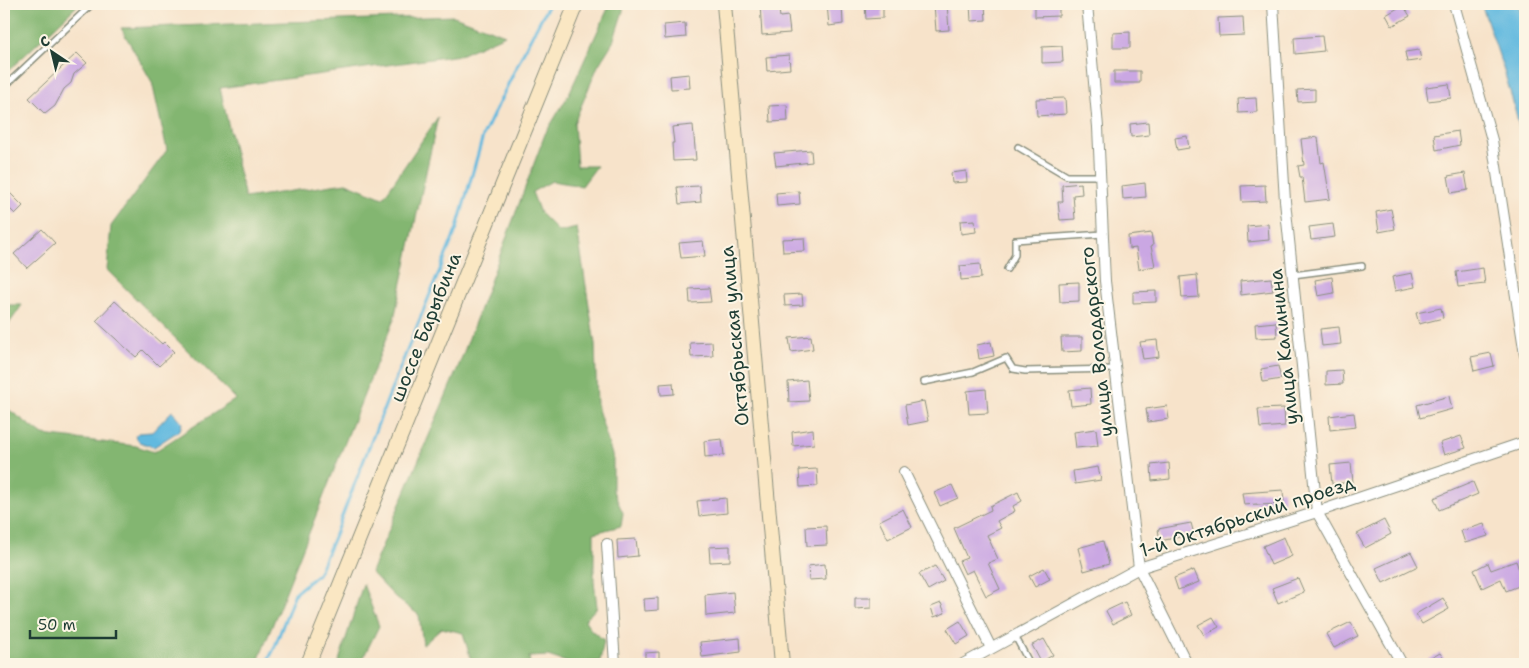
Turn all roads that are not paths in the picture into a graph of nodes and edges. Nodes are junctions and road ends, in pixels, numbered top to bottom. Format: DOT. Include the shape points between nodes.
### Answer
graph roads {
  1 [pos="92,4"];
  2 [pos="576,4"];
  3 [pos="724,4"];
  4 [pos="1087,4"];
  5 [pos="1273,4"];
  6 [pos="1454,4"];
  7 [pos="4,87"];
  8 [pos="1018,147"];
  9 [pos="1101,176"];
  10 [pos="1103,234"];
  11 [pos="1362,266"];
  12 [pos="1007,269"];
  13 [pos="1293,275"];
  14 [pos="1525,355"];
  15 [pos="1116,368"];
  16 [pos="924,382"];
  17 [pos="1525,442"];
  18 [pos="904,472"];
  19 [pos="1318,512"];
  20 [pos="607,544"];
  21 [pos="1139,568"];
  22 [pos="1015,635"];
  23 [pos="991,648"];
  24 [pos="308,664"];
  25 [pos="615,664"];
  26 [pos="782,664"];
  27 [pos="963,664"];
  28 [pos="1030,664"];
  29 [pos="1187,664"];
  30 [pos="1402,664"];
  1 -- 7 [label="lane"];
  2 -- 24 [label="main road, шоссе Барыбина"];
  3 -- 26 [label="main road, Октябрьская улица"];
  4 -- 9 [label="street, улица Володарского"];
  5 -- 13 [label="street, улица Калинина" via="1285,201"];
  6 -- 14 [label="street" via="1492,140"];
  8 -- 9 [label="lane" via="1066,176"];
  9 -- 10 [label="street, улица Володарского"];
  10 -- 12 [label="lane" via="1015,240 1015,255"];
  10 -- 15 [label="street, улица Володарского" via="1105,281"];
  11 -- 13 [label="lane"];
  13 -- 19 [label="street, улица Калинина"];
  15 -- 16 [label="lane" via="1025,371 1013,369 1006,358 973,372"];
  15 -- 21 [label="street, улица Володарского"];
  17 -- 19 [label="street, 1-й Октябрьский проезд"];
  18 -- 23 [label="street"];
  19 -- 21 [label="street, 1-й Октябрьский проезд"];
  19 -- 30 [label="street, улица Калинина"];
  20 -- 25 [label="street"];
  21 -- 22 [label="street, 1-й Октябрьский проезд"];
  21 -- 29 [label="street, улица Володарского"];
  22 -- 23 [label="street, 1-й Октябрьский проезд"];
  22 -- 28 [label="lane"];
  23 -- 27 [label="street, 1-й Октябрьский проезд"];
}
